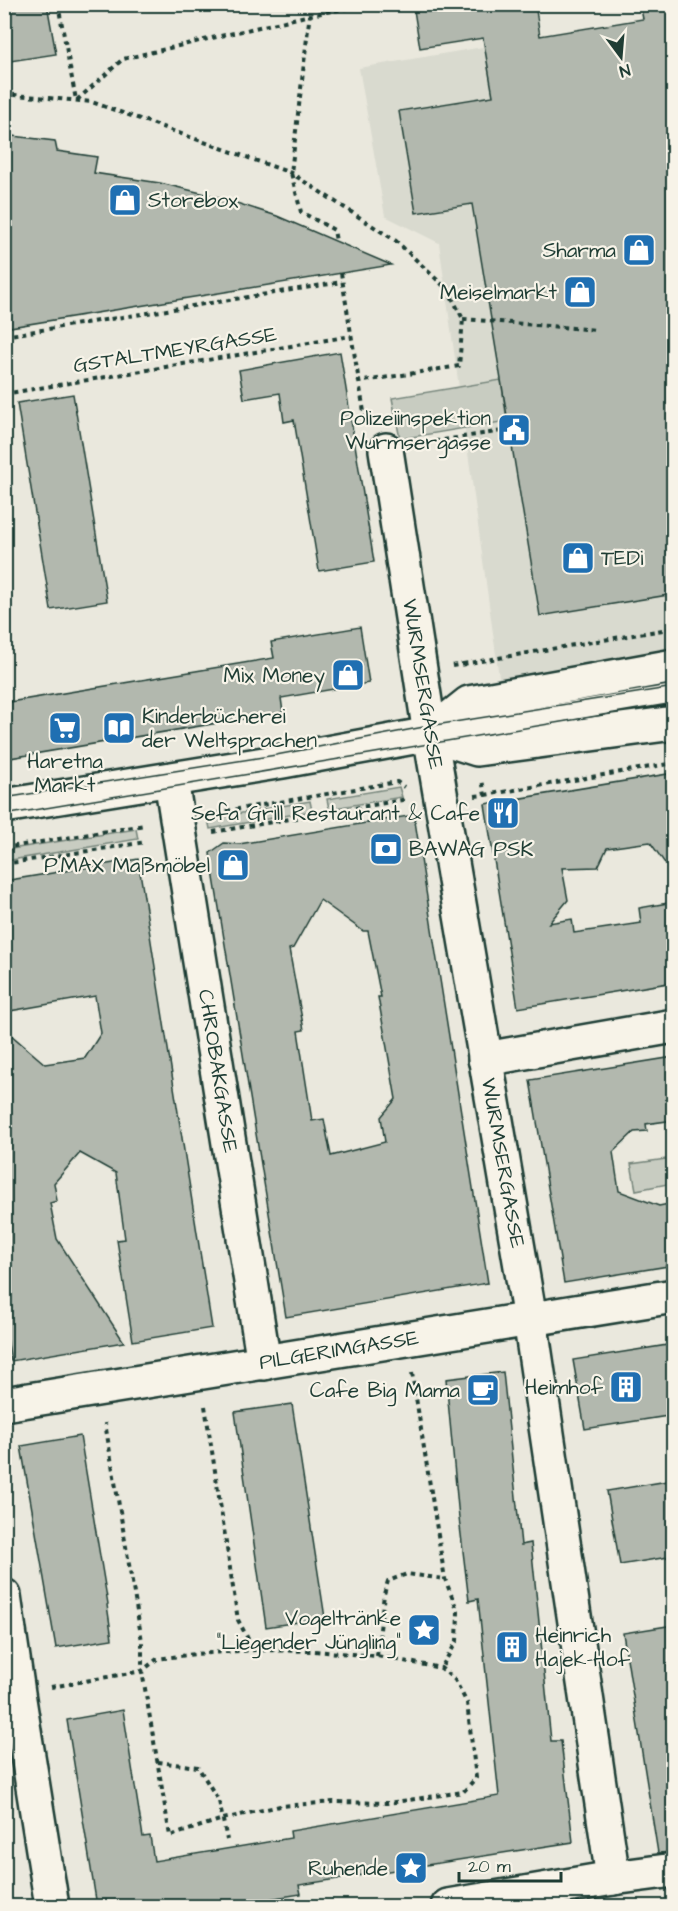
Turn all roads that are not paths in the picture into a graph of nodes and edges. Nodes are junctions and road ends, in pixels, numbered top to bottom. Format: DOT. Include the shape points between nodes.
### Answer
graph roads {
  1 [pos="386,450"];
  2 [pos="674,666"];
  3 [pos="674,694"];
  4 [pos="674,723"];
  5 [pos="430,734"];
  6 [pos="171,780"];
  7 [pos="4,807"];
  8 [pos="674,1026"];
  9 [pos="485,1059"];
  10 [pos="674,1296"];
  11 [pos="530,1319"];
  12 [pos="264,1363"];
  13 [pos="4,1404"];
  14 [pos="4,1596"];
  15 [pos="11,1694"];
  16 [pos="674,1870"];
  17 [pos="613,1878"];
  18 [pos="52,1906"];
  19 [pos="448,1906"];
  1 -- 5 [label="street, WURMSERGASSE"];
  2 -- 5 [label="street" via="469,702"];
  3 -- 5 [label="lane"];
  4 -- 5 [label="street" via="477,749"];
  5 -- 6 [label="street"];
  5 -- 9 [label="street, WURMSERGASSE"];
  6 -- 7 [label="street"];
  6 -- 12 [label="street, CHROBAKGASSE"];
  8 -- 9 [label="street"];
  9 -- 11 [label="street, WURMSERGASSE"];
  10 -- 11 [label="street, PILGERIMGASSE"];
  11 -- 12 [label="street, PILGERIMGASSE"];
  11 -- 17 [label="street, WURMSERGASSE"];
  12 -- 13 [label="street, PILGERIMGASSE"];
  14 -- 15 [label="street"];
  15 -- 18 [label="street"];
  16 -- 17 [label="street"];
  17 -- 19 [label="street"];
}
